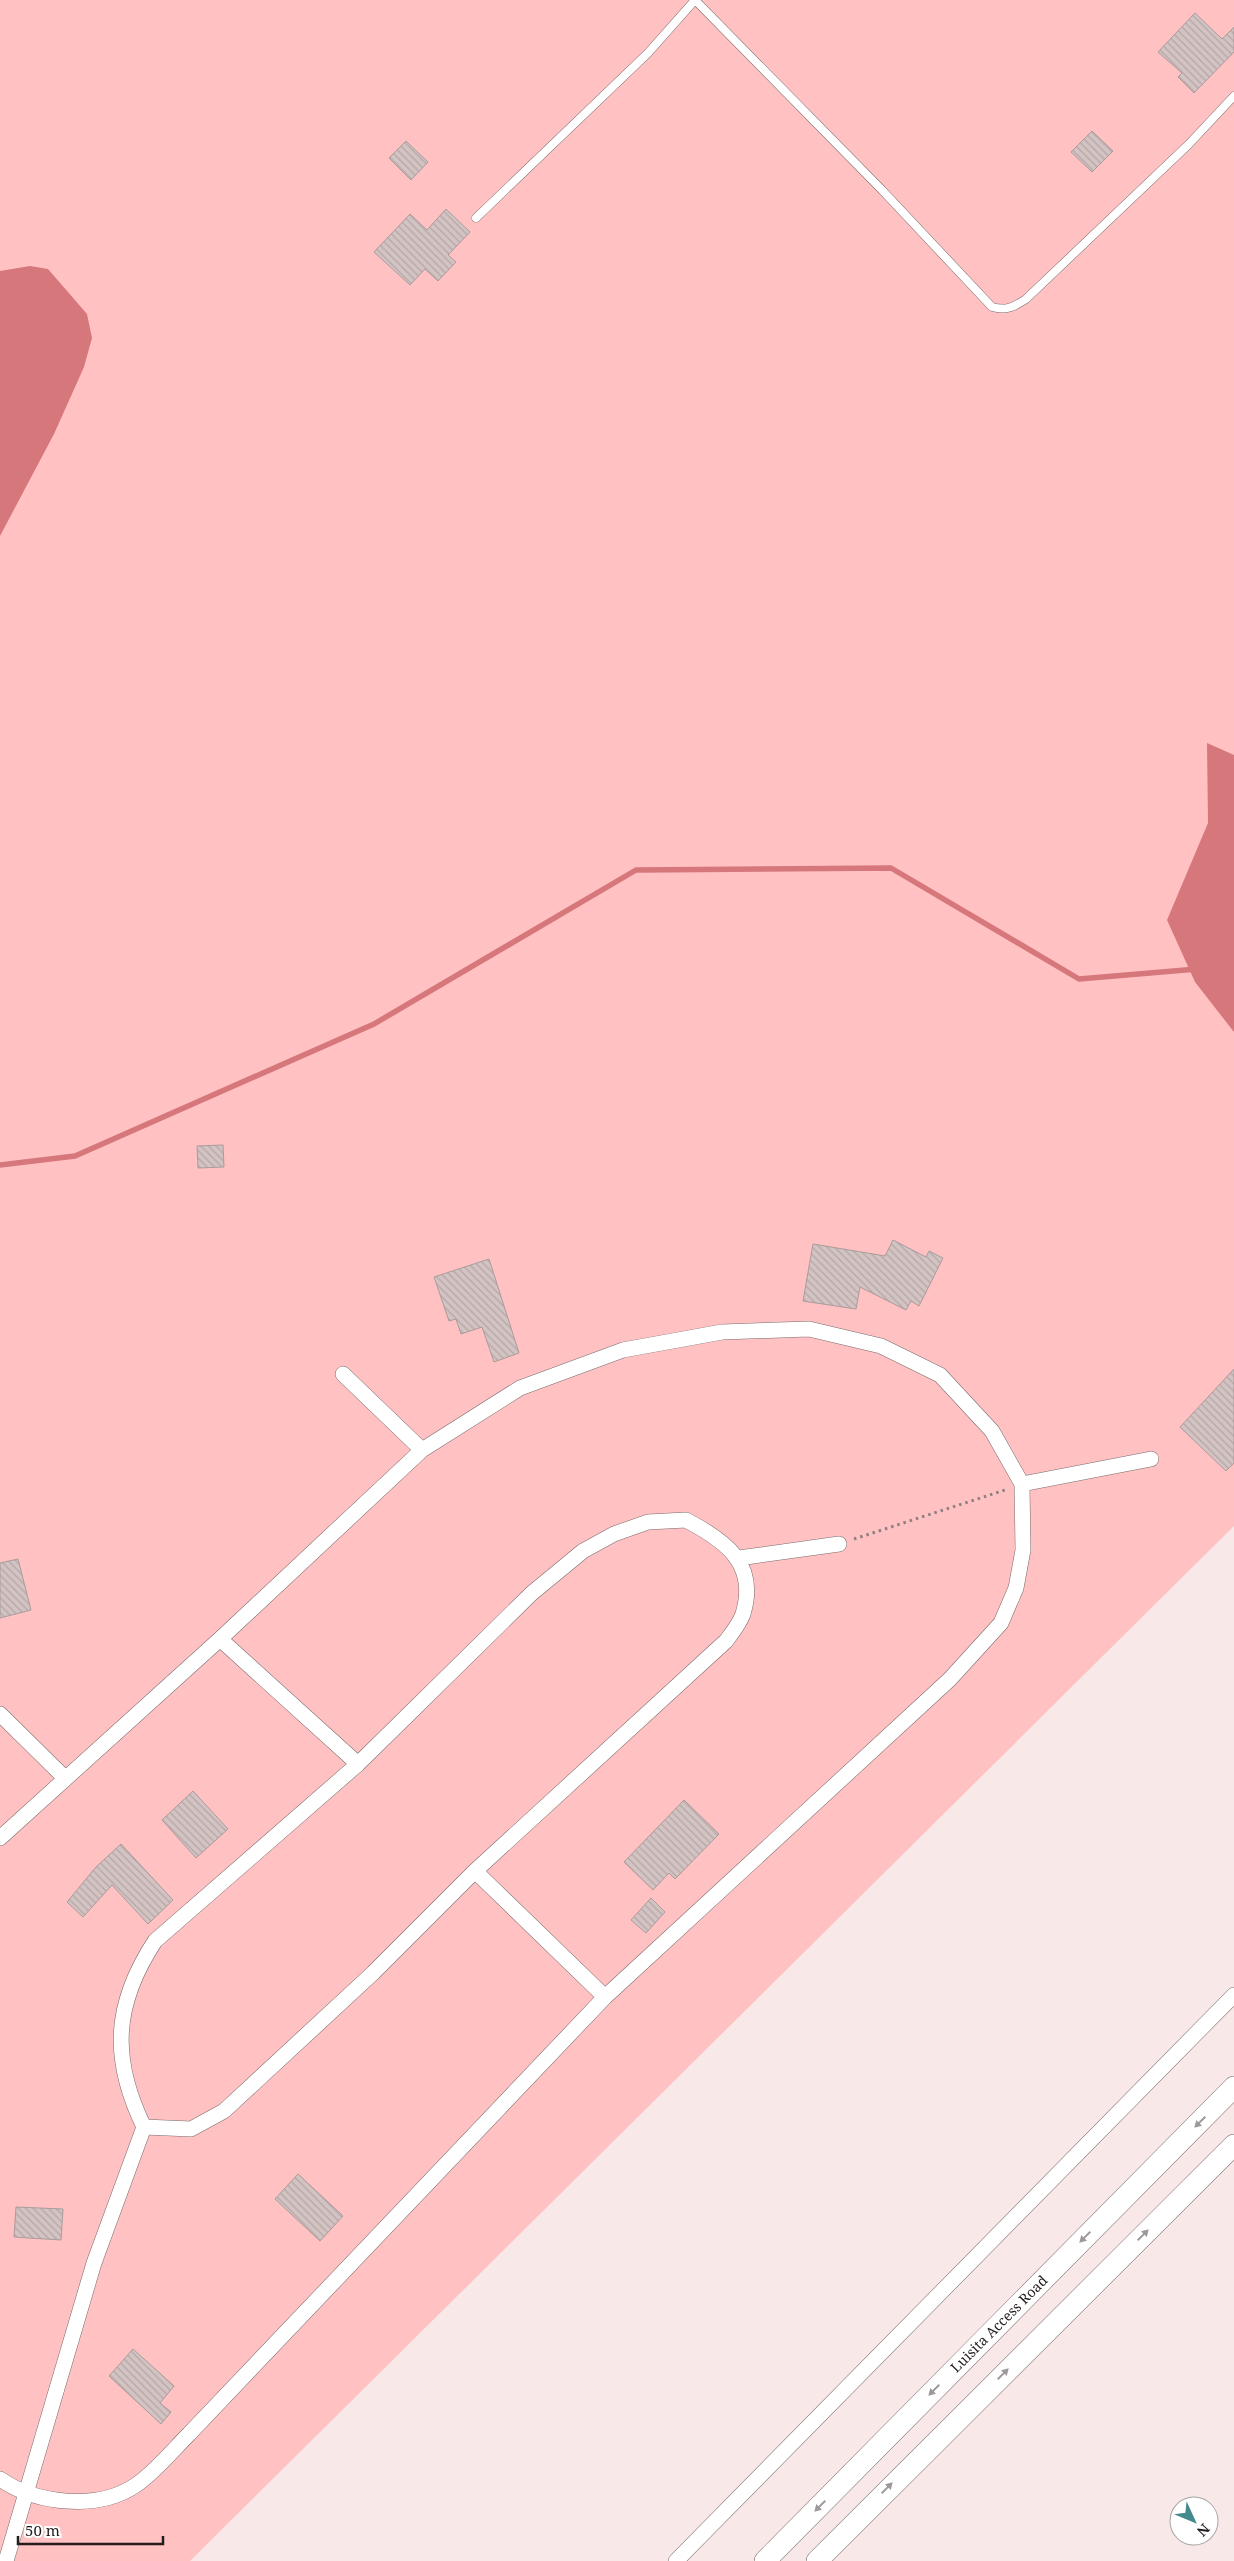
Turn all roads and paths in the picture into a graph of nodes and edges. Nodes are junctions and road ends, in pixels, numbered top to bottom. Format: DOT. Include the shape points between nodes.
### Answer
graph roads {
  1 [pos="695,0"];
  2 [pos="1234,96"];
  3 [pos="476,218"];
  4 [pos="343,1374"];
  5 [pos="422,1450"];
  6 [pos="1151,1459"];
  7 [pos="1022,1484"];
  8 [pos="839,1544"];
  9 [pos="739,1558"];
  10 [pos="220,1639"];
  11 [pos="0,1714"];
  12 [pos="358,1764"];
  13 [pos="65,1778"];
  14 [pos="0,1838"];
  15 [pos="475,1871"];
  16 [pos="1234,1995"];
  17 [pos="605,1997"];
  18 [pos="1234,2087"];
  19 [pos="144,2127"];
  20 [pos="1234,2145"];
  21 [pos="0,2479"];
  22 [pos="28,2495"];
  23 [pos="6,2561"];
  24 [pos="676,2561"];
  25 [pos="765,2561"];
  26 [pos="817,2561"];
  1 -- 2 [label="lane" via="992,307 1000,310 1009,309 1026,299 1189,144"];
  1 -- 3 [label="lane" via="648,53"];
  4 -- 5 [label="street"];
  5 -- 7 [label="street" via="520,1388 623,1350 722,1332 809,1329 881,1346 940,1374 992,1431"];
  5 -- 10 [label="street"];
  6 -- 7 [label="street"];
  7 -- 8 [label="path"];
  7 -- 17 [label="street" via="1023,1550 1016,1588 1001,1623 950,1679"];
  8 -- 9 [label="street"];
  9 -- 12 [label="street" via="714,1535 686,1520 648,1522 614,1534 583,1552 532,1593"];
  9 -- 15 [label="street" via="748,1584 743,1616 726,1640"];
  10 -- 12 [label="street"];
  10 -- 13 [label="street"];
  11 -- 13 [label="street"];
  12 -- 19 [label="street" via="155,1941 139,1965 128,1994 121,2029 122,2071"];
  13 -- 14 [label="street"];
  15 -- 17 [label="street"];
  15 -- 19 [label="street" via="373,1973 224,2111 191,2129"];
  16 -- 24 [label="street"];
  17 -- 22 [label="street" via="189,2434 135,2486 105,2499 77,2502"];
  18 -- 25 [label="main road, Luisita Access Road, one-way"];
  19 -- 22 [label="street" via="94,2263"];
  26 -- 20 [label="main road, one-way"];
  21 -- 22 [label="street"];
  22 -- 23 [label="street"];
}
